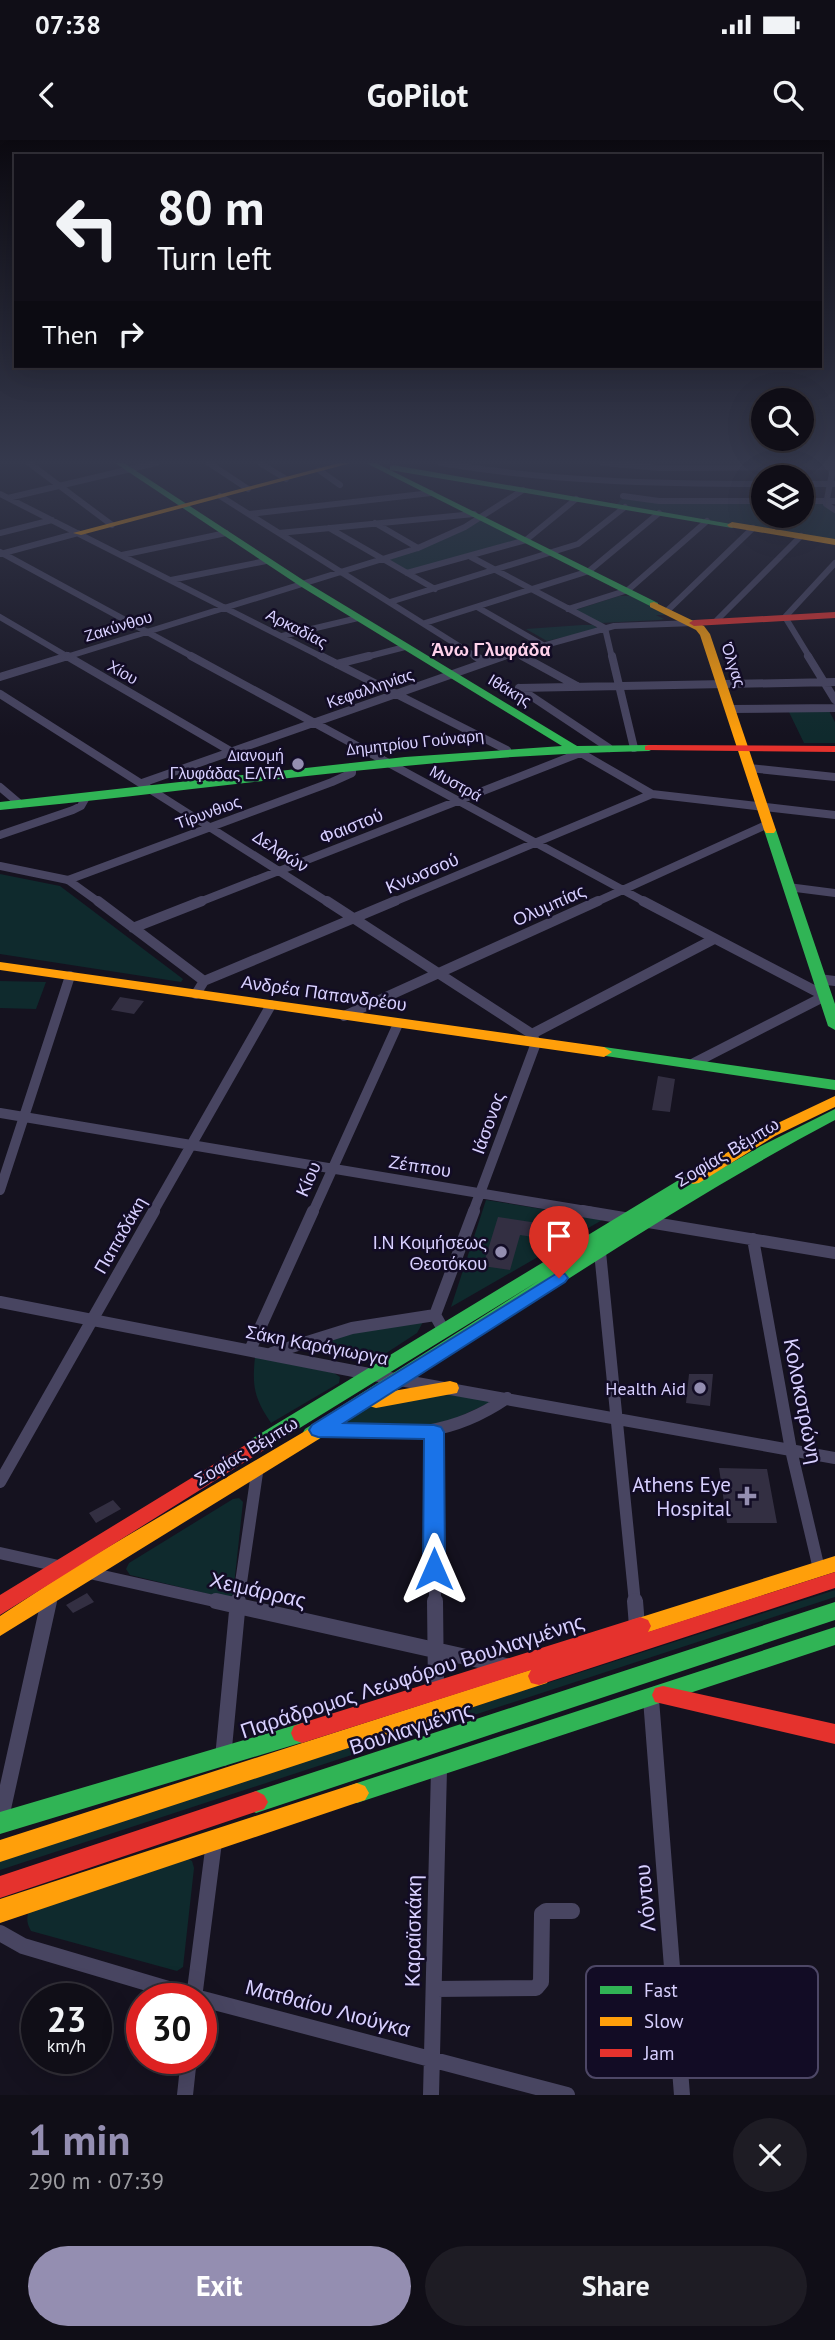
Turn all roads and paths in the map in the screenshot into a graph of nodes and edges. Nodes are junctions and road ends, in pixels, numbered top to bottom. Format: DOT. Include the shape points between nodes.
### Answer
graph roads {
  1 [pos="3,554"];
  2 [pos="126,554"];
  3 [pos="256,554"];
  4 [pos="312,554"];
  5 [pos="376,554"];
  6 [pos="399,554"];
  7 [pos="480,554"];
  8 [pos="549,554"];
  9 [pos="555,554"];
  10 [pos="609,554"];
  11 [pos="669,554"];
  12 [pos="725,554"];
  13 [pos="783,554"];
  14 [pos="122,555"];
  15 [pos="471,557"];
  16 [pos="384,559"];
  17 [pos="265,561"];
  18 [pos="835,563"];
  19 [pos="497,571"];
  20 [pos="589,571"];
  21 [pos="342,573"];
  22 [pos="407,573"];
  23 [pos="171,580"];
  24 [pos="303,584"];
  25 [pos="435,589"];
  26 [pos="530,590"];
  27 [pos="628,590"];
  28 [pos="390,602"];
  29 [pos="477,607"];
  30 [pos="226,608"];
  31 [pos="568,609"];
  32 [pos="667,610"];
  33 [pos="835,615"];
  34 [pos="0,617"];
  35 [pos="785,617"];
  36 [pos="358,618"];
  37 [pos="717,620"];
  38 [pos="425,623"];
  39 [pos="694,623"];
  40 [pos="605,628"];
  41 [pos="148,632"];
  42 [pos="282,636"];
  43 [pos="543,645"];
  44 [pos="405,647"];
  45 [pos="514,652"];
  46 [pos="68,656"];
  47 [pos="485,662"];
  48 [pos="337,664"];
  49 [pos="450,675"];
  50 [pos="0,677"];
  51 [pos="835,682"];
  52 [pos="824,683"];
  53 [pos="721,685"];
  54 [pos="580,687"];
  55 [pos="619,687"];
  56 [pos="0,694"];
  57 [pos="396,694"];
  58 [pos="835,700"];
  59 [pos="835,708"];
  60 [pos="730,709"];
  61 [pos="314,722"];
  62 [pos="609,748"];
  63 [pos="634,748"];
  64 [pos="742,748"];
  65 [pos="835,749"];
  66 [pos="506,750"];
  67 [pos="576,750"];
  68 [pos="232,752"];
  69 [pos="391,762"];
  70 [pos="352,767"];
  71 [pos="749,768"];
  72 [pos="835,777"];
  73 [pos="0,787"];
  74 [pos="149,787"];
  75 [pos="652,794"];
  76 [pos="85,799"];
  77 [pos="458,800"];
  78 [pos="20,804"];
  79 [pos="0,806"];
  80 [pos="762,806"];
  81 [pos="835,815"];
  82 [pos="768,824"];
  83 [pos="210,826"];
  84 [pos="0,835"];
  85 [pos="535,843"];
  86 [pos="0,866"];
  87 [pos="281,871"];
  88 [pos="68,880"];
  89 [pos="788,887"];
  90 [pos="622,890"];
  91 [pos="835,892"];
  92 [pos="353,919"];
  93 [pos="133,928"];
  94 [pos="714,939"];
  95 [pos="0,966"];
  96 [pos="438,974"];
  97 [pos="70,976"];
  98 [pos="827,980"];
  99 [pos="200,988"];
  100 [pos="825,996"];
  101 [pos="271,1005"];
  102 [pos="344,1016"];
  103 [pos="398,1024"];
  104 [pos="835,1026"];
  105 [pos="534,1039"];
  106 [pos="642,1059"];
  107 [pos="694,1063"];
  108 [pos="835,1085"];
  109 [pos="835,1093"];
  110 [pos="835,1101"];
  111 [pos="0,1113"];
  112 [pos="835,1114"];
  113 [pos="23,1117"];
  114 [pos="191,1145"];
  115 [pos="332,1169"];
  116 [pos="0,1189"];
  117 [pos="482,1194"];
  118 [pos="628,1218"];
  119 [pos="648,1222"];
  120 [pos="753,1239"];
  121 [pos="600,1252"];
  122 [pos="835,1253"];
  123 [pos="0,1302"];
  124 [pos="435,1315"];
  125 [pos="93,1319"];
  126 [pos="444,1331"];
  127 [pos="250,1350"];
  128 [pos="272,1353"];
  129 [pos="373,1374"];
  130 [pos="400,1380"];
  131 [pos="450,1388"];
  132 [pos="507,1398"];
  133 [pos="357,1406"];
  134 [pos="616,1418"];
  135 [pos="318,1430"];
  136 [pos="434,1432"];
  137 [pos="791,1450"];
  138 [pos="835,1458"];
  139 [pos="258,1466"];
  140 [pos="0,1482"];
  141 [pos="0,1553"];
  142 [pos="61,1566"];
  143 [pos="827,1566"];
  144 [pos="83,1572"];
  145 [pos="835,1580"];
  146 [pos="50,1594"];
  147 [pos="0,1606"];
  148 [pos="237,1607"];
  149 [pos="835,1611"];
  150 [pos="637,1626"];
  151 [pos="0,1627"];
  152 [pos="835,1636"];
  153 [pos="434,1650"];
  154 [pos="506,1667"];
  155 [pos="436,1690"];
  156 [pos="657,1697"];
  157 [pos="835,1734"];
  158 [pos="223,1758"];
  159 [pos="439,1769"];
  160 [pos="0,1822"];
  161 [pos="214,1842"];
  162 [pos="0,1851"];
  163 [pos="0,1886"];
  164 [pos="0,1911"];
  165 [pos="572,1911"];
  166 [pos="0,1933"];
  167 [pos="674,1966"];
  168 [pos="146,1983"];
  169 [pos="197,1983"];
  170 [pos="435,1989"];
  171 [pos="217,2004"];
  172 [pos="434,2059"];
  173 [pos="187,2074"];
  174 [pos="185,2095"];
  175 [pos="432,2095"];
  176 [pos="568,2095"];
  1 -- 41 [label="street, Μυστρά"];
  2 -- 14 [label="street"];
  3 -- 17 [label="main road, Ιθάκης"];
  4 -- 21 [label="street"];
  5 -- 16 [label="street"];
  6 -- 16 [label="street, Ζακύνθου"];
  7 -- 15 [label="street"];
  8 -- 19 [label="street"];
  9 -- 20 [label="main road"];
  10 -- 20 [label="street"];
  11 -- 27 [label="street"];
  12 -- 32 [label="street"];
  13 -- 37 [label="street"];
  14 -- 23 [label="street, Αρκαδίας"];
  15 -- 19 [label="street"];
  15 -- 22 [label="street"];
  16 -- 21 [label="street, Ζακύνθου"];
  16 -- 22 [label="street"];
  17 -- 23 [label="street"];
  17 -- 24 [label="main road, Ιθάκης"];
  18 -- 35 [label="street"];
  19 -- 25 [label="street"];
  19 -- 26 [label="street"];
  20 -- 26 [label="street"];
  20 -- 27 [label="main road"];
  21 -- 24 [label="street, Ζακύνθου"];
  21 -- 28 [label="street"];
  22 -- 25 [label="street"];
  23 -- 30 [label="street, Αρκαδίας"];
  24 -- 30 [label="street, Ζακύνθου"];
  24 -- 36 [label="main road, Ιθάκης"];
  25 -- 28 [label="street"];
  26 -- 29 [label="street"];
  26 -- 31 [label="street"];
  27 -- 31 [label="street"];
  27 -- 32 [label="main road"];
  28 -- 38 [label="street"];
  29 -- 38 [label="street"];
  29 -- 43 [label="street"];
  30 -- 41 [label="street, Ζακύνθου"];
  30 -- 42 [label="street, Αρκαδίας"];
  31 -- 40 [label="street"];
  32 -- 39 [label="main road"];
  33 -- 35 [label="main road"];
  34 -- 46 [label="street, Χίου"];
  35 -- 37 [label="main road"];
  35 -- 52 [label="street"];
  36 -- 42 [label="street"];
  36 -- 44 [label="main road, Ιθάκης"];
  37 -- 39 [label="main road"];
  38 -- 47 [label="street"];
  39 -- 40 [label="street, Κεφαλληνίας"];
  39 -- 53 [label="main road, Όλγας" via="705,634"];
  40 -- 43 [label="street, Κεφαλληνίας"];
  40 -- 55 [label="street"];
  41 -- 46 [label="street, Ζακύνθου"];
  41 -- 61 [label="street, Μυστρά"];
  42 -- 48 [label="street, Αρκαδίας"];
  43 -- 45 [label="street, Κεφαλληνίας"];
  44 -- 48 [label="street"];
  44 -- 49 [label="main road, Ιθάκης"];
  45 -- 47 [label="street, Κεφαλληνίας"];
  45 -- 54 [label="street"];
  46 -- 50 [label="street, Ζακύνθου"];
  46 -- 68 [label="street, Χίου"];
  47 -- 49 [label="street, Κεφαλληνίας"];
  48 -- 57 [label="street, Αρκαδίας"];
  49 -- 57 [label="street, Κεφαλληνίας"];
  49 -- 67 [label="main road, Ιθάκης"];
  51 -- 52 [label="street"];
  52 -- 53 [label="street"];
  52 -- 58 [label="street"];
  53 -- 55 [label="street"];
  53 -- 60 [label="main road, Όλγας"];
  54 -- 55 [label="street"];
  54 -- 62 [label="street" via="519,688"];
  55 -- 63 [label="street"];
  56 -- 74 [label="street, Δελφών"];
  57 -- 61 [label="street, Κεφαλληνίας"];
  57 -- 66 [label="street, Αρκαδίας"];
  59 -- 60 [label="street"];
  60 -- 64 [label="main road, Όλγας"];
  61 -- 68 [label="street, Κεφαλληνίας"];
  61 -- 69 [label="street, Μυστρά"];
  62 -- 63 [label="main road, Δημητρίου Γούναρη"];
  62 -- 67 [label="main road, Δημητρίου Γούναρη"];
  63 -- 64 [label="main road, Δημητρίου Γούναρη"];
  64 -- 65 [label="main road, Δημητρίου Γούναρη"];
  64 -- 71 [label="main road, Όλγας"];
  66 -- 67 [label="main road, Δημητρίου Γούναρη"];
  66 -- 69 [label="main road, Δημητρίου Γούναρη"];
  67 -- 75 [label="street, Ιθάκης"];
  67 -- 77 [label="street, Φαιστού"];
  68 -- 74 [label="street, Κεφαλληνίας"];
  69 -- 70 [label="main road, Δημητρίου Γούναρη"];
  69 -- 77 [label="street, Μυστρά"];
  70 -- 74 [label="main road, Δημητρίου Γούναρη"];
  70 -- 83 [label="street, Τίρυνθιος" via="348,775"];
  71 -- 72 [label="street"];
  71 -- 80 [label="main road, Όλγας"];
  73 -- 78 [label="street"];
  74 -- 76 [label="main road, Δημητρίου Γούναρη"];
  74 -- 83 [label="street, Δελφών"];
  75 -- 80 [label="street, Ιθάκης"];
  75 -- 85 [label="street, Κνωσσού"];
  76 -- 78 [label="main road, Δημητρίου Γούναρη"];
  76 -- 84 [label="street" via="73,810"];
  77 -- 85 [label="street, Μυστρά"];
  77 -- 87 [label="street, Φαιστού"];
  78 -- 79 [label="main road, Δημητρίου Γούναρη"];
  80 -- 81 [label="street, Ιθάκης"];
  80 -- 82 [label="main road, Όλγας"];
  82 -- 89 [label="main road, Όλγας"];
  82 -- 90 [label="street, Ολυμπίας"];
  83 -- 87 [label="street, Δελφών"];
  83 -- 88 [label="street, Τίρυνθιος"];
  85 -- 90 [label="street, Μυστρά"];
  85 -- 92 [label="street, Κνωσσού"];
  86 -- 88 [label="street"];
  87 -- 92 [label="street, Δελφών"];
  87 -- 93 [label="street, Φαιστού"];
  88 -- 93 [label="street"];
  89 -- 91 [label="street"];
  89 -- 98 [label="main road, Όλγας"];
  90 -- 94 [label="street, Μυστρά"];
  90 -- 96 [label="street, Ολυμπίας"];
  92 -- 96 [label="street, Δελφών"];
  92 -- 99 [label="street, Κνωσσού"];
  93 -- 99 [label="street"];
  94 -- 100 [label="street, Μυστρά"];
  94 -- 105 [label="street"];
  95 -- 97 [label="main road, Ανδρέα Παπανδρέου"];
  96 -- 102 [label="street, Ολυμπίας"];
  96 -- 105 [label="street, Δελφών"];
  97 -- 99 [label="main road, Ανδρέα Παπανδρέου"];
  97 -- 113 [label="street"];
  98 -- 100 [label="main road, Όλγας"];
  99 -- 101 [label="main road, Ανδρέα Παπανδρέου"];
  100 -- 104 [label="main road, Όλγας"];
  100 -- 107 [label="street"];
  101 -- 102 [label="main road, Ανδρέα Παπανδρέου"];
  101 -- 114 [label="street, Παπαδάκη"];
  102 -- 103 [label="main road, Ανδρέα Παπανδρέου"];
  103 -- 105 [label="main road, Ανδρέα Παπανδρέου"];
  103 -- 115 [label="street, Κίου"];
  105 -- 106 [label="main road, Ανδρέα Παπανδρέου"];
  105 -- 117 [label="street, Ιάσονος"];
  106 -- 107 [label="main road, Ανδρέα Παπανδρέου"];
  106 -- 109 [label="main road, Ανδρέα Παπανδρέου"];
  107 -- 108 [label="main road, Ανδρέα Παπανδρέου"];
  110 -- 118 [label="main road, Σοφίας Βέμπω" via="769,1133"];
  111 -- 113 [label="street, Ζέππου"];
  112 -- 119 [label="main road, Σοφίας Βέμπω" via="781,1140"];
  113 -- 114 [label="street, Ζέππου"];
  113 -- 116 [label="street"];
  114 -- 115 [label="street, Ζέππου"];
  114 -- 125 [label="street, Παπαδάκη"];
  115 -- 117 [label="street, Ζέππου"];
  115 -- 127 [label="street, Κίου"];
  117 -- 118 [label="street, Ζέππου"];
  117 -- 124 [label="street, Ιάσονος"];
  118 -- 119 [label="street, Ζέππου"];
  118 -- 126 [label="main road, Σοφίας Βέμπω"];
  119 -- 120 [label="street, Ζέππου"];
  119 -- 121 [label="main road, Σοφίας Βέμπω"];
  120 -- 122 [label="street, Ζέππου"];
  120 -- 137 [label="street, Κολοκοτρώνη"];
  121 -- 130 [label="main road, Σοφίας Βέμπω"];
  121 -- 134 [label="street"];
  123 -- 125 [label="street, Σάκη Καράγιωργα"];
  124 -- 126 [label="street"];
  124 -- 128 [label="street" via="332,1331"];
  125 -- 127 [label="street, Σάκη Καράγιωργα"];
  125 -- 140 [label="street, Παπαδάκη"];
  126 -- 129 [label="main road, Σοφίας Βέμπω"];
  127 -- 128 [label="street, Σάκη Καράγιωργα"];
  128 -- 129 [label="street, Σάκη Καράγιωργα"];
  129 -- 130 [label="street, Σάκη Καράγιωργα"];
  129 -- 142 [label="main road, Σοφίας Βέμπω"];
  130 -- 131 [label="street, Σάκη Καράγιωργα"];
  130 -- 133 [label="main road, Σοφίας Βέμπω"];
  131 -- 132 [label="street, Σάκη Καράγιωργα"];
  131 -- 133 [label="main road"];
  132 -- 134 [label="street, Σάκη Καράγιωργα"];
  132 -- 136 [label="street" via="473,1421"];
  133 -- 135 [label="main road, Σοφίας Βέμπω"];
  134 -- 137 [label="street, Σάκη Καράγιωργα"];
  134 -- 150 [label="street"];
  135 -- 136 [label="street"];
  135 -- 139 [label="main road, Σοφίας Βέμπω"];
  136 -- 153 [label="street"];
  137 -- 138 [label="street, Σάκη Καράγιωργα"];
  137 -- 143 [label="street, Κολοκοτρώνη"];
  139 -- 144 [label="main road, Σοφίας Βέμπω"];
  139 -- 148 [label="street"];
  141 -- 142 [label="street, Χειμάρρας"];
  142 -- 144 [label="street, Χειμάρρας"];
  142 -- 147 [label="main road, Σοφίας Βέμπω"];
  143 -- 150 [label="main road, Παράδρομος Λεωφόρου Βουλιαγμένης"];
  144 -- 146 [label="main road, Σοφίας Βέμπω"];
  144 -- 148 [label="street, Χειμάρρας"];
  145 -- 162 [label="main road, Βουλιαγμένης"];
  146 -- 151 [label="main road, Σοφίας Βέμπω"];
  146 -- 160 [label="street"];
  148 -- 153 [label="street, Χειμάρρας"];
  148 -- 158 [label="street"];
  149 -- 163 [label="main road, Βουλιαγμένης"];
  150 -- 154 [label="main road, Παράδρομος Λεωφόρου Βουλιαγμένης"];
  152 -- 156 [label="main road"];
  153 -- 154 [label="street, Χειμάρρας"];
  153 -- 155 [label="street"];
  154 -- 155 [label="main road, Παράδρομος Λεωφόρου Βουλιαγμένης"];
  155 -- 158 [label="main road, Παράδρομος Λεωφόρου Βουλιαγμένης"];
  156 -- 157 [label="main road"];
  156 -- 159 [label="main road"];
  156 -- 167 [label="street, Λόντου"];
  158 -- 160 [label="main road, Παράδρομος Λεωφόρου Βουλιαγμένης"];
  159 -- 161 [label="main road"];
  159 -- 170 [label="street, Καραϊσκάκη"];
  161 -- 164 [label="main road"];
  161 -- 169 [label="street"];
  165 -- 170 [label="street" via="542,1914 541,1982 536,1988"];
  166 -- 168 [label="street, Ματθαίου Λιούγκα" via="23,1945"];
  170 -- 172 [label="street, Καραϊσκάκη"];
  171 -- 172 [label="street, Ματθαίου Λιούγκα"];
  172 -- 175 [label="street, Καραϊσκάκη"];
  172 -- 176 [label="street, Ματθαίου Λιούγκα"];
  173 -- 174 [label="street"];
}
